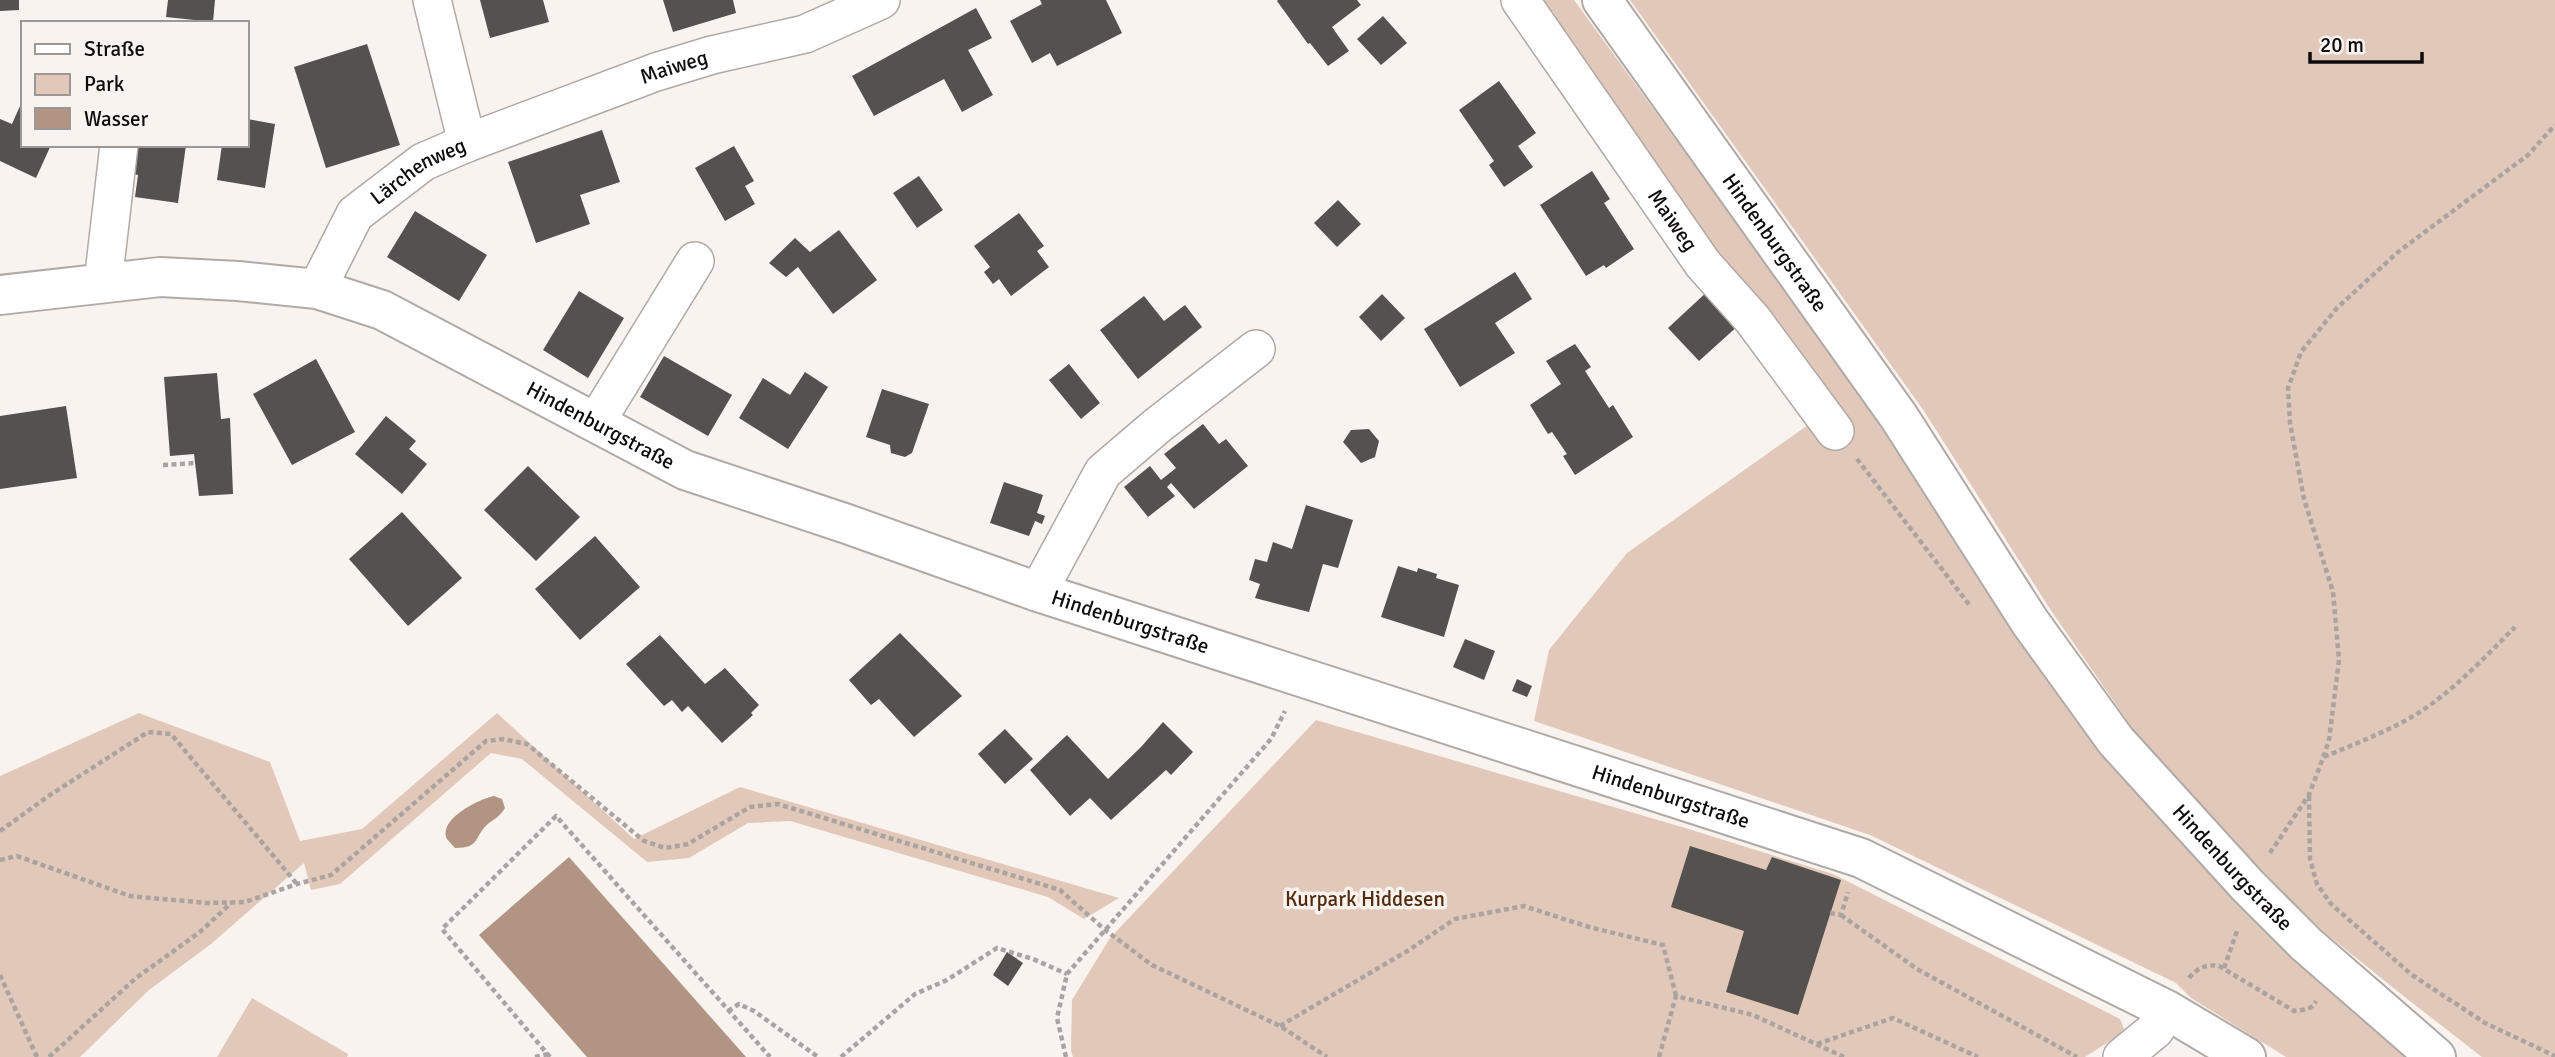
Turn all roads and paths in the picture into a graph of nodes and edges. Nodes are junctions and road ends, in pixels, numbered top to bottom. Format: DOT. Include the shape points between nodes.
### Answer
graph roads {
  1 [pos="432,0"];
  2 [pos="881,0"];
  3 [pos="1520,0"];
  4 [pos="1602,0"];
  5 [pos="2555,125"];
  6 [pos="467,143"];
  7 [pos="119,147"];
  8 [pos="695,261"];
  9 [pos="103,283"];
  10 [pos="317,289"];
  11 [pos="0,295"];
  12 [pos="1256,349"];
  13 [pos="596,422"];
  14 [pos="1835,430"];
  15 [pos="195,463"];
  16 [pos="163,465"];
  17 [pos="1038,592"];
  18 [pos="2515,627"];
  19 [pos="1287,706"];
  20 [pos="2323,758"];
  21 [pos="2309,796"];
  22 [pos="0,831"];
  23 [pos="0,860"];
  24 [pos="297,884"];
  25 [pos="2248,886"];
  26 [pos="1849,888"];
  27 [pos="232,903"];
  28 [pos="1830,914"];
  29 [pos="1841,915"];
  30 [pos="1104,929"];
  31 [pos="2237,930"];
  32 [pos="2224,968"];
  33 [pos="1067,974"];
  34 [pos="0,975"];
  35 [pos="1676,996"];
  36 [pos="2318,997"];
  37 [pos="2168,1010"];
  38 [pos="728,1011"];
  39 [pos="1280,1026"];
  40 [pos="1817,1044"];
  41 [pos="549,1055"];
  42 [pos="2555,1056"];
  43 [pos="37,1057"];
  44 [pos="49,1057"];
  45 [pos="536,1057"];
  46 [pos="769,1057"];
  47 [pos="818,1057"];
  48 [pos="841,1057"];
  49 [pos="1066,1057"];
  50 [pos="1327,1057"];
  51 [pos="1659,1057"];
  52 [pos="1844,1057"];
  53 [pos="1979,1057"];
  54 [pos="2077,1057"];
  55 [pos="2122,1057"];
  56 [pos="2245,1057"];
  57 [pos="2436,1057"];
  1 -- 6 [label="street, Lärchenweg"];
  2 -- 6 [label="street, Maiweg" via="805,34 656,72"];
  3 -- 14 [label="street, Maiweg" via="1703,264 1753,320"];
  4 -- 25 [label="main road, Hindenburgstraße" via="1899,417 2030,622 2109,730"];
  5 -- 20 [label="path" via="2528,155 2398,252 2337,308 2301,352 2288,388 2290,424 2304,499 2333,592 2339,660"];
  6 -- 10 [label="street, Lärchenweg" via="423,162 355,214"];
  7 -- 9 [label="street"];
  8 -- 13 [label="street"];
  9 -- 10 [label="main road, Hindenburgstraße" via="160,277"];
  9 -- 11 [label="main road, Hindenburgstraße"];
  10 -- 13 [label="main road, Hindenburgstraße" via="382,310"];
  12 -- 17 [label="street" via="1103,472"];
  13 -- 17 [label="main road, Hindenburgstraße" via="685,471"];
  15 -- 16 [label="path"];
  17 -- 37 [label="main road, Hindenburgstraße" via="1861,858"];
  18 -- 20 [label="path" via="2428,707"];
  19 -- 30 [label="path" via="1270,739"];
  20 -- 21 [label="path"];
  21 -- 25 [label="path"];
  21 -- 42 [label="path" via="2310,859 2317,884 2331,904 2412,975 2484,1023"];
  22 -- 24 [label="path" via="148,732 171,734"];
  23 -- 27 [label="path" via="17,856 130,896"];
  24 -- 27 [label="path"];
  24 -- 30 [label="path" via="331,875 486,741 503,739 527,744 644,841 665,848 688,844 750,807 778,804 1060,890"];
  25 -- 57 [label="main road, Hindenburgstraße" via="2306,944"];
  26 -- 29 [label="path"];
  27 -- 44 [label="path" via="136,978"];
  28 -- 29 [label="path"];
  29 -- 54 [label="path" via="1917,969"];
  30 -- 33 [label="path"];
  30 -- 39 [label="path" via="1152,965"];
  31 -- 32 [label="path"];
  32 -- 36 [label="path" via="2294,1011 2314,1006"];
  32 -- 37 [label="path" via="2210,965 2190,975"];
  33 -- 48 [label="path" via="997,948 915,994"];
  33 -- 49 [label="path" via="1058,1018"];
  34 -- 43 [label="path"];
  35 -- 39 [label="path" via="1663,945 1589,928 1524,906 1455,919"];
  35 -- 40 [label="path" via="1753,1015"];
  35 -- 51 [label="path"];
  37 -- 55 [label="street" via="2155,1030"];
  37 -- 56 [label="main road, Hindenburgstraße"];
  38 -- 41 [label="path" via="556,816 442,929"];
  38 -- 46 [label="path"];
  38 -- 47 [label="path" via="739,1004 754,1011"];
  39 -- 50 [label="path"];
  40 -- 52 [label="path"];
  40 -- 53 [label="path" via="1893,1018"];
  41 -- 45 [label="path"];
}
